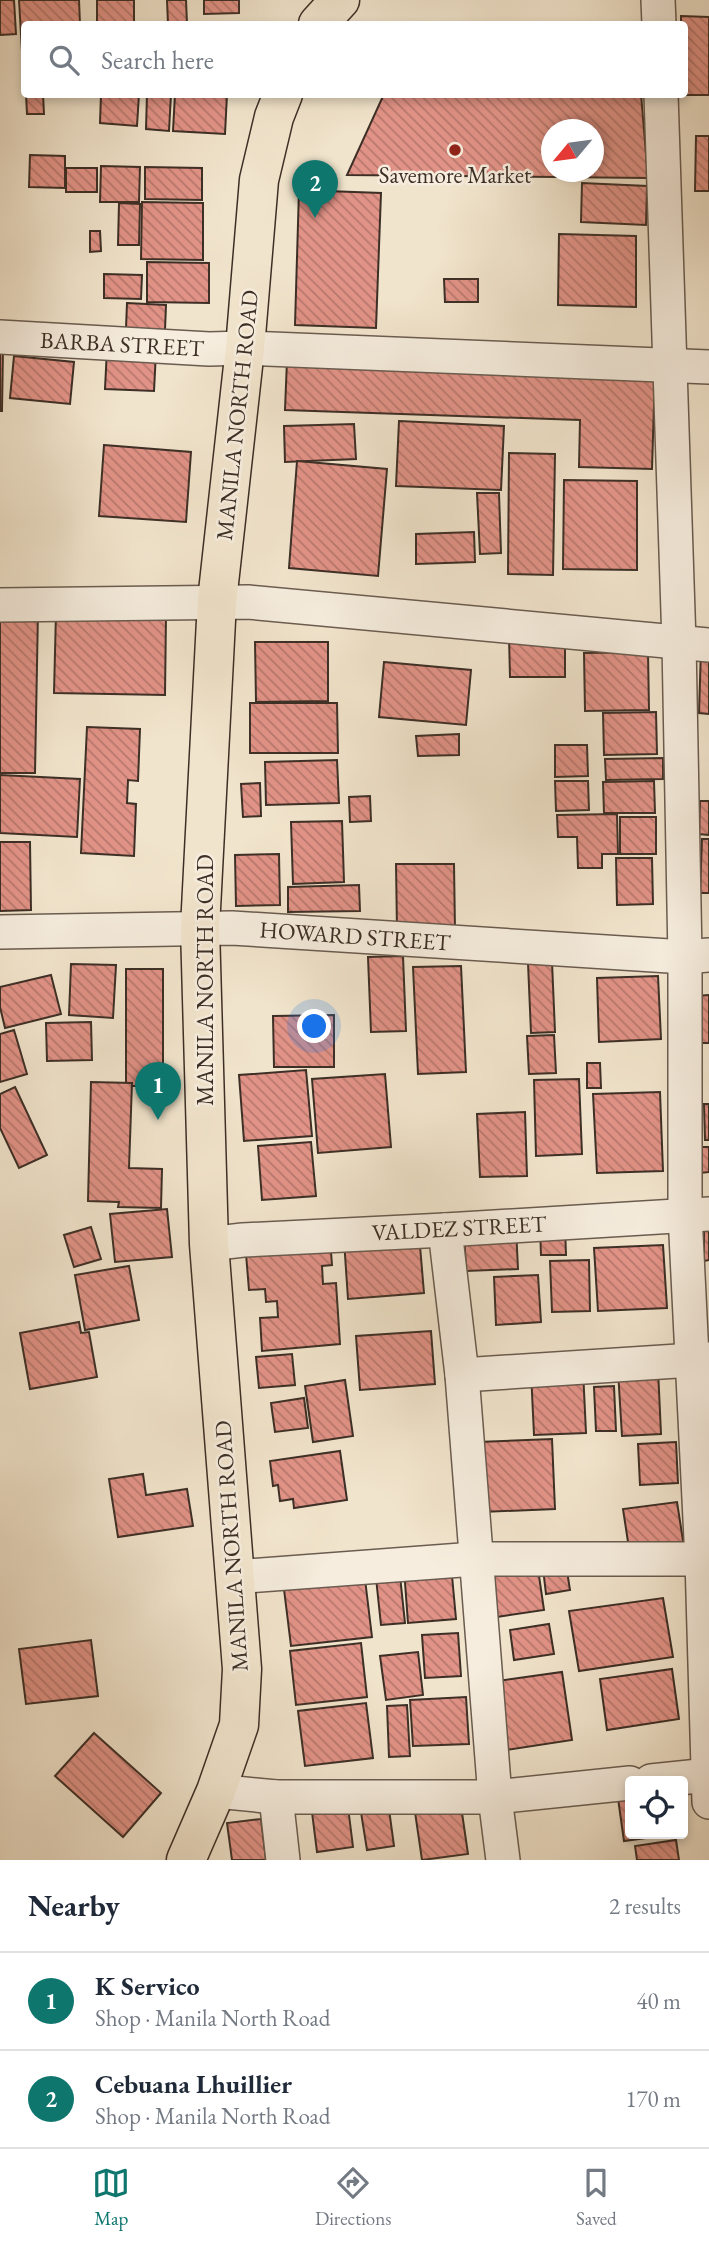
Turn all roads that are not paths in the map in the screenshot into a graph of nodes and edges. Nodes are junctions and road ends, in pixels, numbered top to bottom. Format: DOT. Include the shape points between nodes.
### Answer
graph roads {
  1 [pos="340,0"];
  2 [pos="658,0"];
  3 [pos="321,21"];
  4 [pos="659,21"];
  5 [pos="281,98"];
  6 [pos="661,98"];
  7 [pos="0,337"];
  8 [pos="245,348"];
  9 [pos="671,367"];
  10 [pos="709,367"];
  11 [pos="217,601"];
  12 [pos="0,605"];
  13 [pos="694,644"];
  14 [pos="200,928"];
  15 [pos="0,932"];
  16 [pos="697,956"];
  17 [pos="697,1214"];
  18 [pos="445,1230"];
  19 [pos="209,1244"];
  20 [pos="701,1359"];
  21 [pos="462,1375"];
  22 [pos="475,1559"];
  23 [pos="706,1560"];
  24 [pos="233,1577"];
  25 [pos="688,1783"];
  26 [pos="625,1784"];
  27 [pos="708,1784"];
  28 [pos="216,1791"];
  29 [pos="276,1797"];
  30 [pos="495,1797"];
  31 [pos="186,1860"];
  32 [pos="283,1860"];
  33 [pos="503,1860"];
  1 -- 3 [label="highway"];
  2 -- 4 [label="street"];
  5 -- 8 [label="highway, MANILA NORTH ROAD" via="259,180"];
  6 -- 9 [label="street"];
  7 -- 8 [label="street, BARBA STREET"];
  8 -- 9 [label="street, BARBA STREET"];
  8 -- 11 [label="highway, MANILA NORTH ROAD"];
  9 -- 10 [label="street, BARBA STREET"];
  9 -- 13 [label="street"];
  11 -- 12 [label="street"];
  11 -- 13 [label="street"];
  11 -- 14 [label="highway, MANILA NORTH ROAD"];
  13 -- 16 [label="street"];
  14 -- 15 [label="street, HOWARD STREET"];
  14 -- 16 [label="street, HOWARD STREET"];
  14 -- 19 [label="highway, MANILA NORTH ROAD"];
  16 -- 17 [label="street"];
  17 -- 18 [label="street, VALDEZ STREET"];
  17 -- 20 [label="street"];
  18 -- 19 [label="street, VALDEZ STREET"];
  18 -- 21 [label="street"];
  19 -- 24 [label="highway, MANILA NORTH ROAD"];
  20 -- 21 [label="street"];
  20 -- 23 [label="street"];
  21 -- 22 [label="street"];
  22 -- 23 [label="street"];
  22 -- 24 [label="street"];
  22 -- 30 [label="street"];
  23 -- 27 [label="street"];
  24 -- 28 [label="highway, MANILA NORTH ROAD" via="242,1669 239,1724"];
  25 -- 27 [label="street"];
  26 -- 30 [label="street"];
  28 -- 29 [label="street"];
  28 -- 31 [label="highway, MANILA NORTH ROAD"];
  29 -- 30 [label="street"];
  29 -- 32 [label="street"];
  30 -- 33 [label="street"];
}
